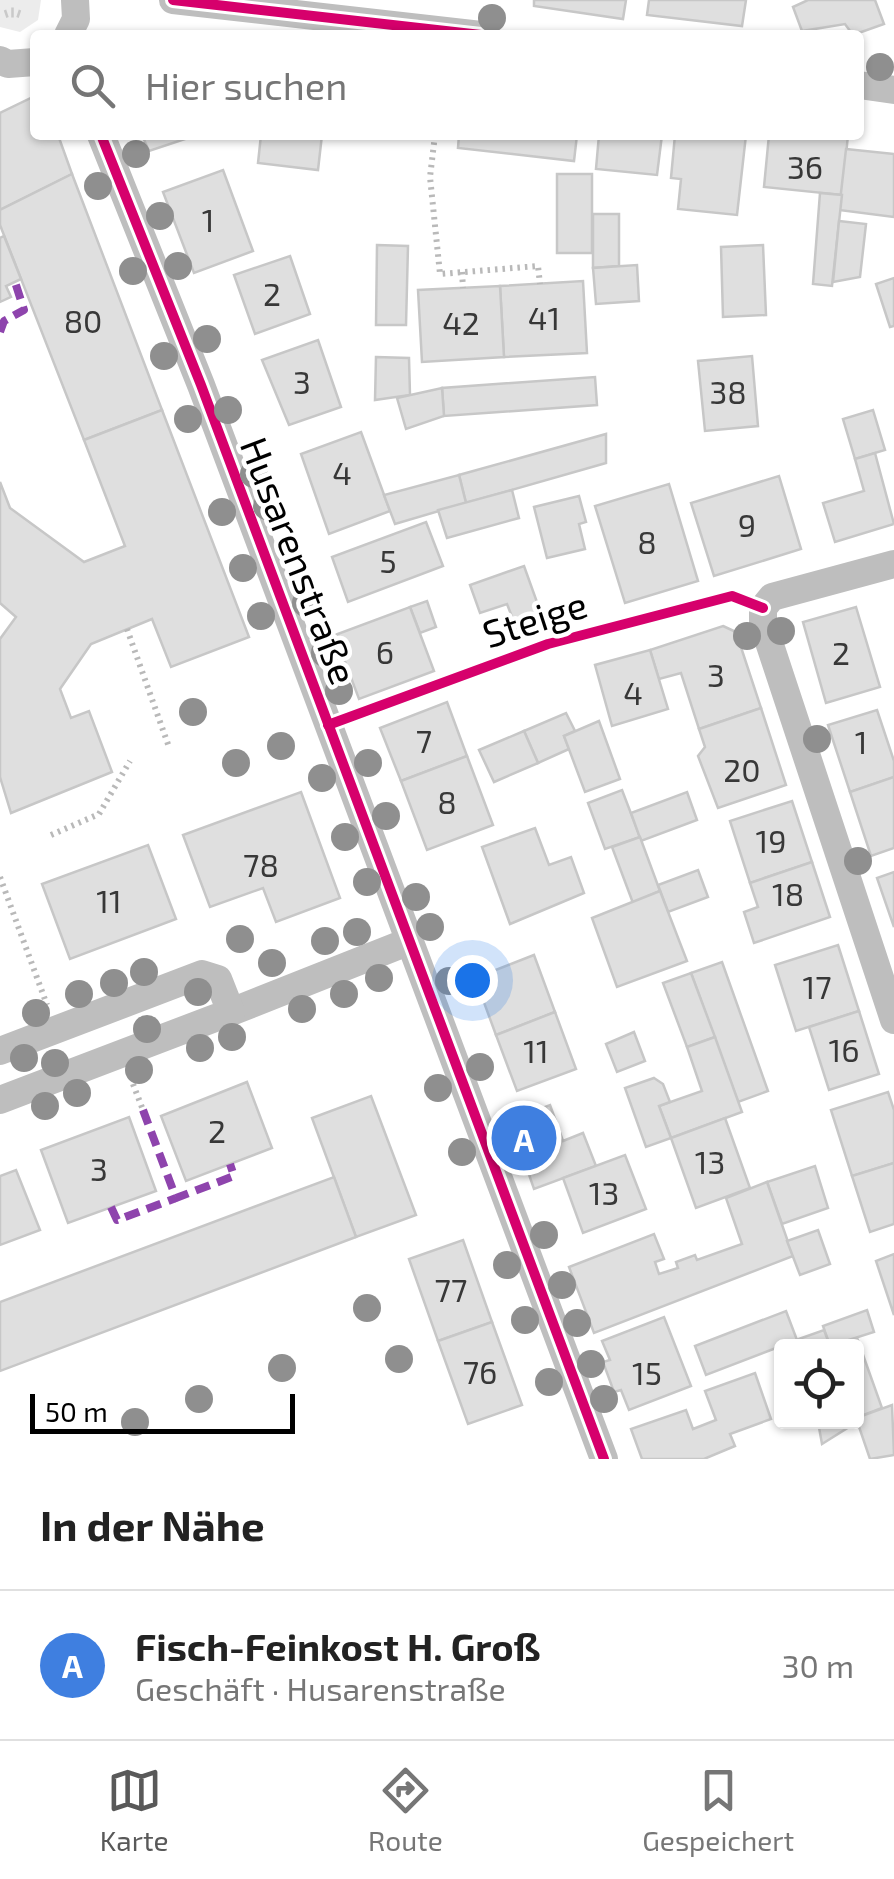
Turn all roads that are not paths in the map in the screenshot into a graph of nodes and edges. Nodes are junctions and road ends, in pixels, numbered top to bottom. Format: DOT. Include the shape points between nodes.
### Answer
graph roads {
  1 [pos="75,0"];
  2 [pos="172,0"];
  3 [pos="70,30"];
  4 [pos="437,30"];
  5 [pos="0,60"];
  6 [pos="30,62"];
  7 [pos="864,86"];
  8 [pos="894,90"];
  9 [pos="103,140"];
  10 [pos="894,564"];
  11 [pos="763,608"];
  12 [pos="328,725"];
  13 [pos="410,941"];
  14 [pos="231,1012"];
  15 [pos="894,1020"];
  16 [pos="0,1051"];
  17 [pos="0,1100"];
  18 [pos="604,1459"];
  1 -- 3 [label="street"];
  2 -- 4 [label="street"];
  5 -- 6 [label="street"];
  7 -- 8 [label="street"];
  9 -- 12 [label="street, Husarenstraße"];
  10 -- 11 [label="street" via="772,598"];
  11 -- 12 [label="lane, Steige" via="732,596 566,639"];
  11 -- 15 [label="street"];
  12 -- 13 [label="street, Husarenstraße"];
  13 -- 14 [label="street"];
  13 -- 18 [label="street, Husarenstraße"];
  14 -- 16 [label="street" via="218,979 202,974"];
  14 -- 17 [label="street"];
}
